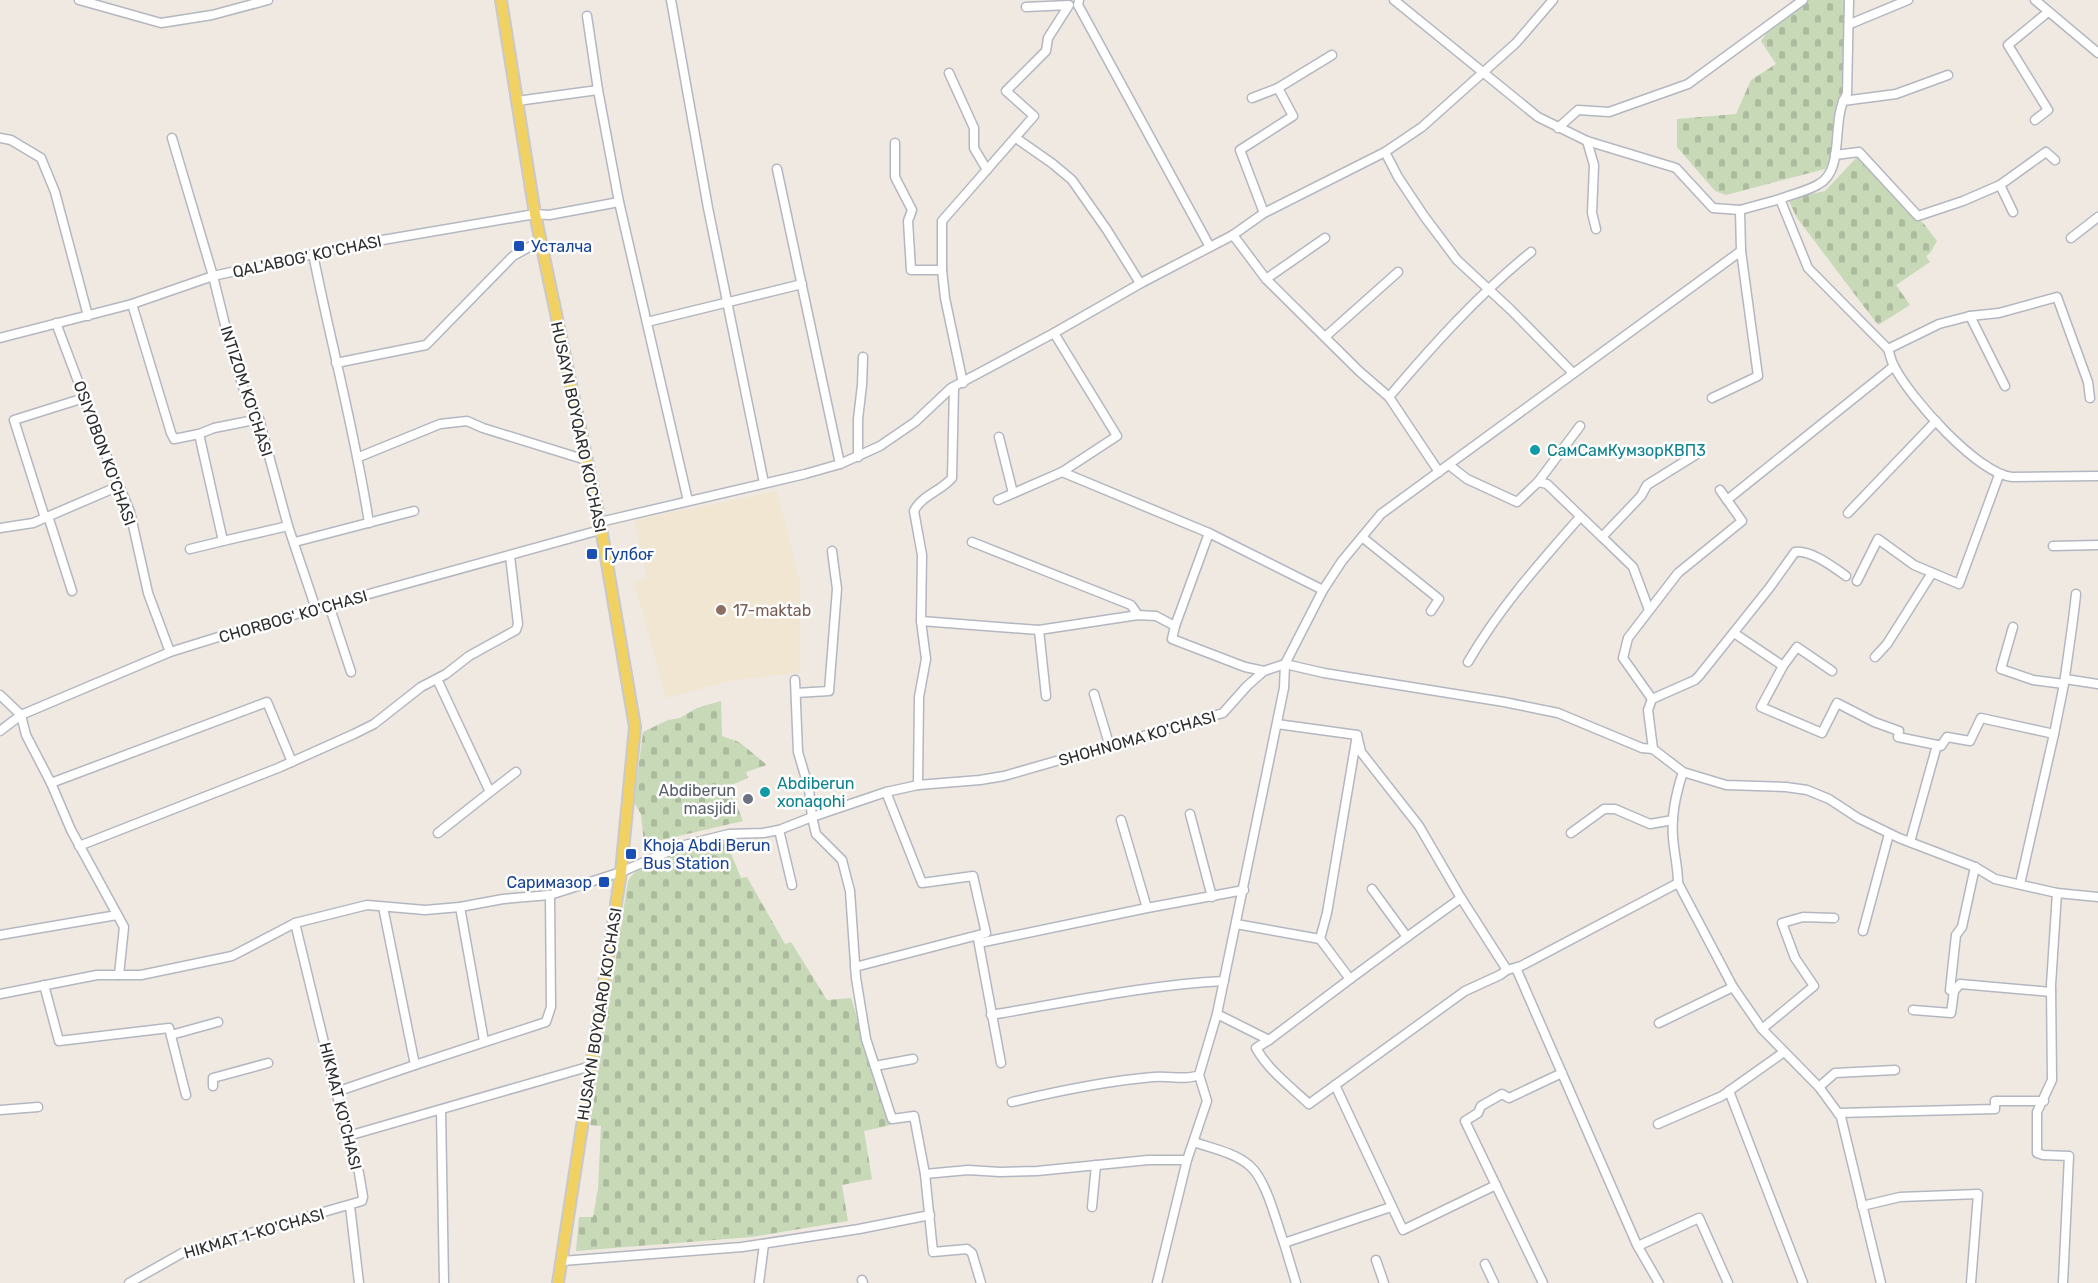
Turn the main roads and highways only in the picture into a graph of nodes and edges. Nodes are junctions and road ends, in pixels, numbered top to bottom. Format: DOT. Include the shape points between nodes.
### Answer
graph roads {
  1 [pos="501,0"];
  2 [pos="558,1283"];
  1 -- 2 [label="main road, HUSAYN BOYQARO KO'CHASI" via="535,214 600,526 635,727 621,872"];
}
